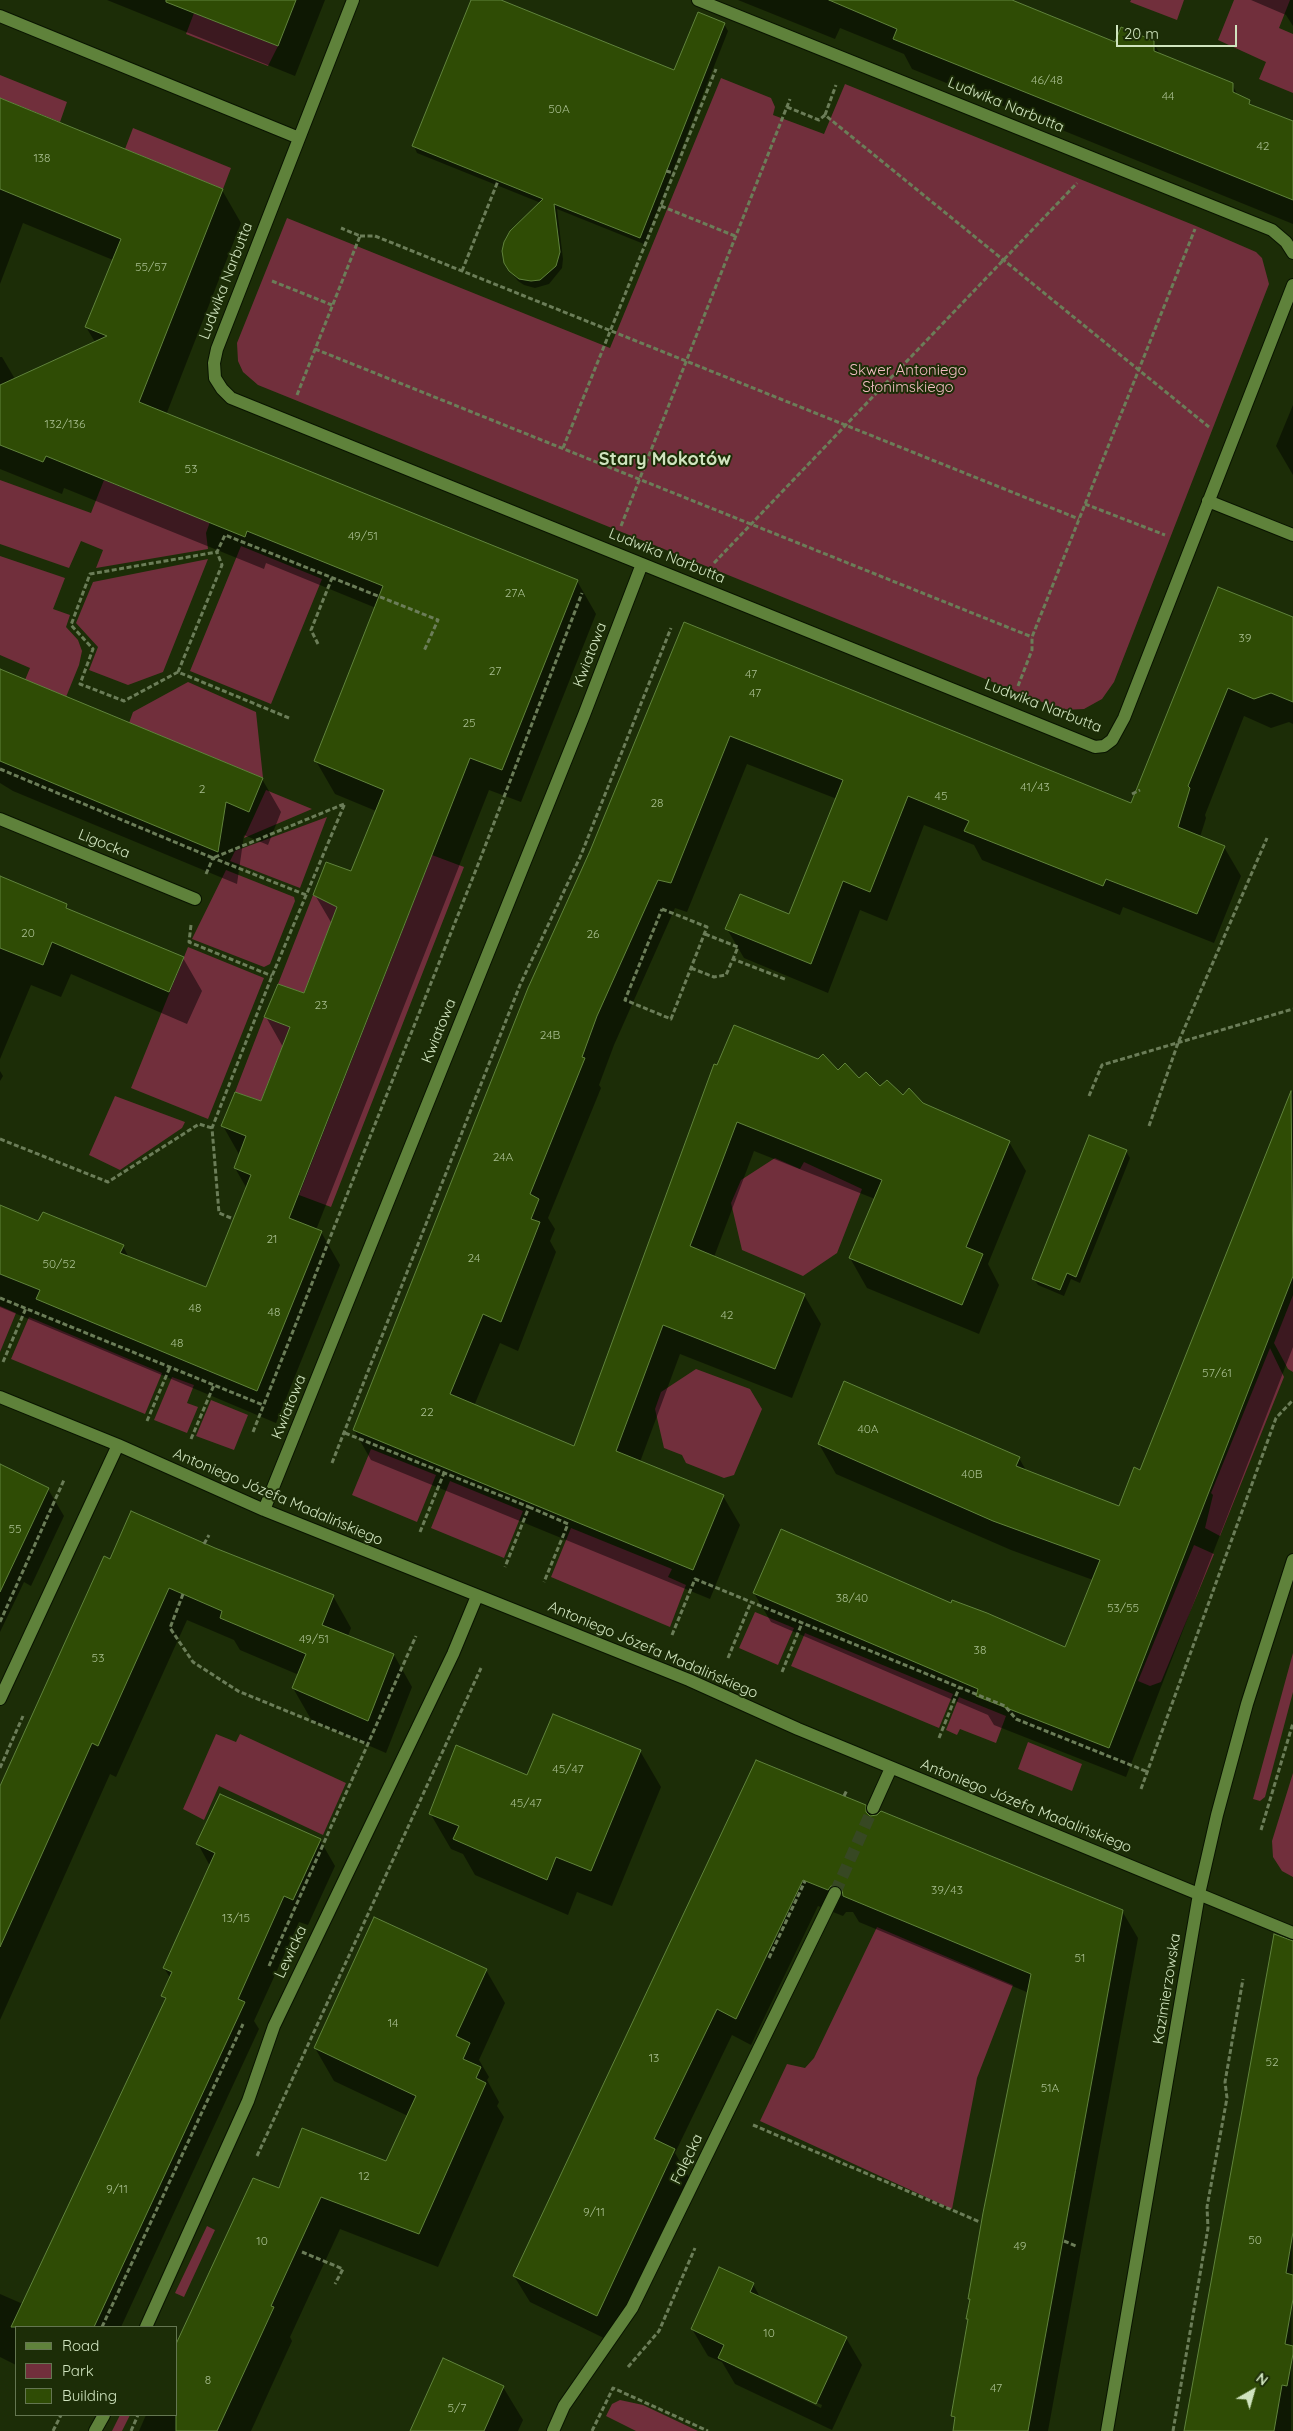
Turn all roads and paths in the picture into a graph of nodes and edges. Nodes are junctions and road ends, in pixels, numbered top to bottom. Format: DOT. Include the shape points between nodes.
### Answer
graph roads {
  1 [pos="353,0"];
  2 [pos="698,0"];
  3 [pos="0,16"];
  4 [pos="716,69"];
  5 [pos="836,85"];
  6 [pos="790,99"];
  7 [pos="787,107"];
  8 [pos="824,115"];
  9 [pos="299,138"];
  10 [pos="666,171"];
  11 [pos="674,173"];
  12 [pos="1080,180"];
  13 [pos="498,181"];
  14 [pos="661,206"];
  15 [pos="1196,226"];
  16 [pos="341,228"];
  17 [pos="360,236"];
  18 [pos="735,236"];
  19 [pos="1293,253"];
  20 [pos="1002,260"];
  21 [pos="462,271"];
  22 [pos="267,279"];
  23 [pos="1293,286"];
  24 [pos="332,305"];
  25 [pos="610,331"];
  26 [pos="315,349"];
  27 [pos="685,361"];
  28 [pos="1139,370"];
  29 [pos="294,400"];
  30 [pos="843,425"];
  31 [pos="1212,430"];
  32 [pos="563,448"];
  33 [pos="639,479"];
  34 [pos="1208,501"];
  35 [pos="1085,504"];
  36 [pos="1079,519"];
  37 [pos="750,523"];
  38 [pos="619,531"];
  39 [pos="1293,535"];
  40 [pos="1170,537"];
  41 [pos="217,552"];
  42 [pos="642,564"];
  43 [pos="712,568"];
  44 [pos="332,578"];
  45 [pos="582,593"];
  46 [pos="671,628"];
  47 [pos="1032,637"];
  48 [pos="318,644"];
  49 [pos="424,651"];
  50 [pos="178,672"];
  51 [pos="1016,691"];
  52 [pos="289,718"];
  53 [pos="0,769"];
  54 [pos="1140,790"];
  55 [pos="1132,794"];
  56 [pos="0,819"];
  57 [pos="1267,838"];
  58 [pos="213,858"];
  59 [pos="306,895"];
  60 [pos="195,899"];
  61 [pos="705,934"];
  62 [pos="733,959"];
  63 [pos="691,968"];
  64 [pos="272,976"];
  65 [pos="787,980"];
  66 [pos="1293,1009"];
  67 [pos="1178,1043"];
  68 [pos="1089,1096"];
  69 [pos="1148,1126"];
  70 [pos="212,1128"];
  71 [pos="0,1139"];
  72 [pos="232,1218"];
  73 [pos="0,1298"];
  74 [pos="26,1308"];
  75 [pos="3,1362"];
  76 [pos="170,1367"];
  77 [pos="214,1385"];
  78 [pos="0,1397"];
  79 [pos="1293,1400"];
  80 [pos="263,1405"];
  81 [pos="147,1421"];
  82 [pos="253,1432"];
  83 [pos="345,1433"];
  84 [pos="191,1439"];
  85 [pos="118,1445"];
  86 [pos="332,1463"];
  87 [pos="444,1473"];
  88 [pos="64,1480"];
  89 [pos="529,1507"];
  90 [pos="264,1510"];
  91 [pos="420,1532"];
  92 [pos="209,1534"];
  93 [pos="204,1544"];
  94 [pos="1293,1560"];
  95 [pos="505,1567"];
  96 [pos="544,1582"];
  97 [pos="183,1594"];
  98 [pos="477,1596"];
  99 [pos="751,1602"];
  100 [pos="0,1622"];
  101 [pos="802,1623"];
  102 [pos="672,1635"];
  103 [pos="416,1636"];
  104 [pos="728,1658"];
  105 [pos="481,1668"];
  106 [pos="782,1672"];
  107 [pos="959,1688"];
  108 [pos="0,1699"];
  109 [pos="1293,1723"];
  110 [pos="939,1738"];
  111 [pos="367,1744"];
  112 [pos="891,1768"];
  113 [pos="1148,1772"];
  114 [pos="1141,1789"];
  115 [pos="847,1790"];
  116 [pos="844,1796"];
  117 [pos="873,1808"];
  118 [pos="1261,1830"];
  119 [pos="835,1893"];
  120 [pos="1199,1894"];
  121 [pos="1293,1933"];
  122 [pos="267,1970"];
  123 [pos="1243,1979"];
  124 [pos="247,2014"];
  125 [pos="750,2124"];
  126 [pos="253,2164"];
  127 [pos="980,2222"];
  128 [pos="698,2241"];
  129 [pos="1064,2241"];
  130 [pos="1076,2246"];
  131 [pos="302,2252"];
  132 [pos="335,2284"];
  133 [pos="102,2326"];
  134 [pos="146,2326"];
  135 [pos="625,2371"];
  136 [pos="617,2382"];
  137 [pos="613,2388"];
  138 [pos="60,2416"];
  139 [pos="103,2416"];
  140 [pos="138,2416"];
  141 [pos="53,2431"];
  142 [pos="95,2431"];
  143 [pos="130,2431"];
  144 [pos="553,2431"];
  145 [pos="592,2431"];
  146 [pos="708,2431"];
  147 [pos="1107,2431"];
  148 [pos="1173,2431"];
  1 -- 9 [label="street, Ludwika Narbutta"];
  2 -- 19 [label="street, Ludwika Narbutta" via="1272,230"];
  3 -- 9 [label="street"];
  4 -- 11 [label="path"];
  5 -- 8 [label="path"];
  6 -- 7 [label="path"];
  7 -- 8 [label="path" via="819,120"];
  7 -- 18 [label="path"];
  8 -- 20 [label="path"];
  9 -- 42 [label="street, Ludwika Narbutta" via="217,349 215,378 222,389 231,398"];
  10 -- 11 [label="path"];
  11 -- 14 [label="path"];
  12 -- 20 [label="path"];
  13 -- 21 [label="path"];
  14 -- 18 [label="path"];
  14 -- 25 [label="path"];
  15 -- 28 [label="path"];
  16 -- 17 [label="path"];
  17 -- 21 [label="path" via="375,236"];
  17 -- 24 [label="path"];
  18 -- 27 [label="path"];
  20 -- 28 [label="path"];
  20 -- 30 [label="path"];
  21 -- 25 [label="path"];
  22 -- 24 [label="path"];
  23 -- 34 [label="street, Ludwika Narbutta"];
  24 -- 26 [label="path"];
  25 -- 27 [label="path"];
  25 -- 32 [label="path"];
  26 -- 29 [label="path"];
  26 -- 32 [label="path"];
  27 -- 30 [label="path"];
  27 -- 33 [label="path"];
  28 -- 31 [label="path"];
  28 -- 35 [label="path"];
  30 -- 36 [label="path"];
  30 -- 37 [label="path"];
  32 -- 33 [label="path"];
  33 -- 37 [label="path"];
  33 -- 38 [label="path"];
  34 -- 39 [label="street"];
  34 -- 42 [label="street, Ludwika Narbutta" via="1124,718 1112,740 1104,746 1095,747"];
  35 -- 36 [label="path"];
  35 -- 40 [label="path"];
  36 -- 47 [label="path"];
  37 -- 43 [label="path" via="715,560"];
  37 -- 47 [label="path"];
  41 -- 44 [label="path" via="225,535"];
  41 -- 50 [label="path" via="222,565"];
  41 -- 50 [label="path" via="90,574 71,625 93,649 80,684 124,702"];
  42 -- 90 [label="street, Kwiatowa"];
  44 -- 48 [label="path" via="311,630"];
  44 -- 49 [label="path" via="438,620"];
  45 -- 80 [label="path"];
  46 -- 83 [label="path" via="581,855 520,985"];
  47 -- 51 [label="path" via="1032,650"];
  50 -- 52 [label="path"];
  53 -- 58 [label="path"];
  54 -- 55 [label="path"];
  56 -- 60 [label="street, Ligocka"];
  57 -- 67 [label="path"];
  58 -- 59 [label="path"];
  58 -- 59 [label="path" via="344,803"];
  58 -- 60 [label="path"];
  59 -- 64 [label="path"];
  60 -- 64 [label="path" via="189,942"];
  61 -- 62 [label="path" via="738,947"];
  61 -- 63 [label="path"];
  61 -- 63 [label="path" via="707,927 662,909 625,1000 671,1019"];
  62 -- 63 [label="path" via="726,975 714,977"];
  62 -- 65 [label="path"];
  64 -- 70 [label="path"];
  66 -- 67 [label="path"];
  67 -- 68 [label="path" via="1102,1065"];
  67 -- 69 [label="path"];
  70 -- 71 [label="path" via="199,1124 108,1182"];
  70 -- 72 [label="path" via="219,1213"];
  73 -- 74 [label="path"];
  74 -- 75 [label="path"];
  74 -- 76 [label="path"];
  76 -- 77 [label="path"];
  76 -- 81 [label="path"];
  77 -- 80 [label="path"];
  77 -- 84 [label="path"];
  78 -- 85 [label="street, Antoniego Józefa Madalińskiego"];
  79 -- 113 [label="path" via="1276,1418"];
  80 -- 82 [label="path"];
  83 -- 86 [label="path"];
  83 -- 87 [label="path"];
  85 -- 90 [label="street, Antoniego Józefa Madalińskiego"];
  85 -- 108 [label="street"];
  87 -- 89 [label="path"];
  87 -- 91 [label="path"];
  88 -- 100 [label="path"];
  89 -- 95 [label="path"];
  89 -- 96 [label="path" via="568,1524"];
  90 -- 98 [label="street, Antoniego Józefa Madalińskiego"];
  92 -- 93 [label="path"];
  94 -- 120 [label="street, Kazimierzowska" via="1247,1704"];
  97 -- 111 [label="path" via="170,1628 193,1662 238,1691"];
  98 -- 112 [label="street, Antoniego Józefa Madalińskiego" via="689,1680"];
  98 -- 134 [label="street, Lewicka" via="453,1654 274,2026 248,2101"];
  99 -- 101 [label="path"];
  99 -- 102 [label="path" via="695,1579"];
  99 -- 104 [label="path"];
  101 -- 106 [label="path"];
  101 -- 107 [label="path"];
  103 -- 111 [label="path"];
  105 -- 126 [label="path"];
  107 -- 110 [label="path"];
  107 -- 113 [label="path" via="1005,1706 1016,1720"];
  109 -- 118 [label="path"];
  111 -- 122 [label="path"];
  112 -- 117 [label="street"];
  112 -- 120 [label="street, Antoniego Józefa Madalińskiego"];
  113 -- 114 [label="path"];
  115 -- 116 [label="path"];
  119 -- 144 [label="street, Falęcka" via="632,2308 564,2406"];
  120 -- 121 [label="street, Antoniego Józefa Madalińskiego"];
  120 -- 147 [label="street, Kazimierzowska"];
  123 -- 148 [label="path" via="1225,2082 1227,2098 1207,2207 1208,2228"];
  124 -- 133 [label="path"];
  125 -- 127 [label="path"];
  128 -- 135 [label="path" via="659,2331"];
  129 -- 130 [label="path"];
  131 -- 132 [label="path" via="343,2269"];
  136 -- 137 [label="path"];
  137 -- 145 [label="path"];
  137 -- 146 [label="path"];
  138 -- 141 [label="path"];
  139 -- 142 [label="street"];
  140 -- 143 [label="path"];
}
